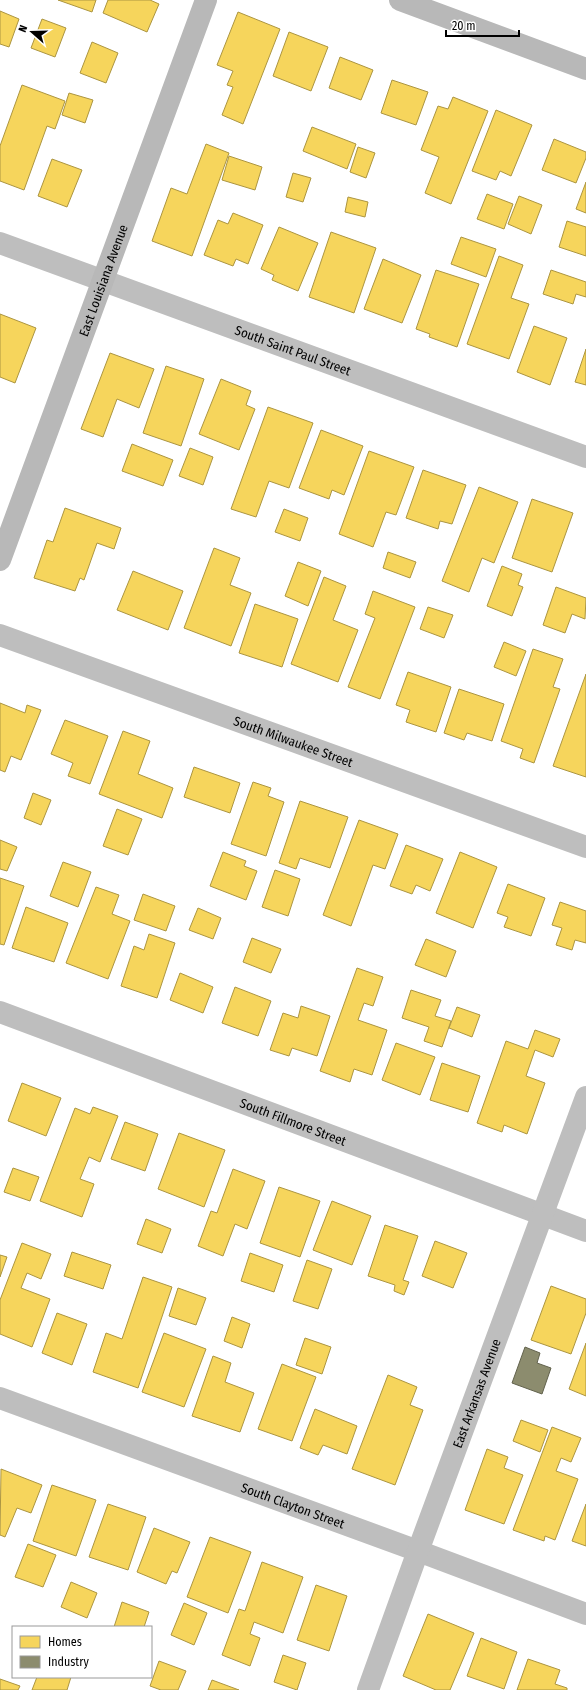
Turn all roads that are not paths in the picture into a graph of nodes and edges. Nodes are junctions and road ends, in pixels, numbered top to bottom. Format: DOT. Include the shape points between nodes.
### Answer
graph roads {
  1 [pos="206,0"];
  2 [pos="400,0"];
  3 [pos="586,68"];
  4 [pos="0,243"];
  5 [pos="102,281"];
  6 [pos="586,457"];
  7 [pos="0,560"];
  8 [pos="0,635"];
  9 [pos="586,847"];
  10 [pos="0,1012"];
  11 [pos="586,1097"];
  12 [pos="542,1216"];
  13 [pos="586,1231"];
  14 [pos="0,1398"];
  15 [pos="418,1551"];
  16 [pos="586,1614"];
  17 [pos="368,1690"];
  1 -- 5 [label="street, East Louisiana Avenue"];
  2 -- 3 [label="street"];
  4 -- 5 [label="street, South Saint Paul Street"];
  5 -- 6 [label="street, South Saint Paul Street"];
  5 -- 7 [label="street, East Louisiana Avenue"];
  8 -- 9 [label="street, South Milwaukee Street"];
  10 -- 12 [label="street, South Fillmore Street"];
  11 -- 12 [label="street, East Arkansas Avenue"];
  12 -- 13 [label="street, South Fillmore Street"];
  12 -- 15 [label="street, East Arkansas Avenue"];
  14 -- 15 [label="street, South Clayton Street"];
  15 -- 16 [label="street, South Clayton Street"];
  15 -- 17 [label="street, East Arkansas Avenue"];
}
